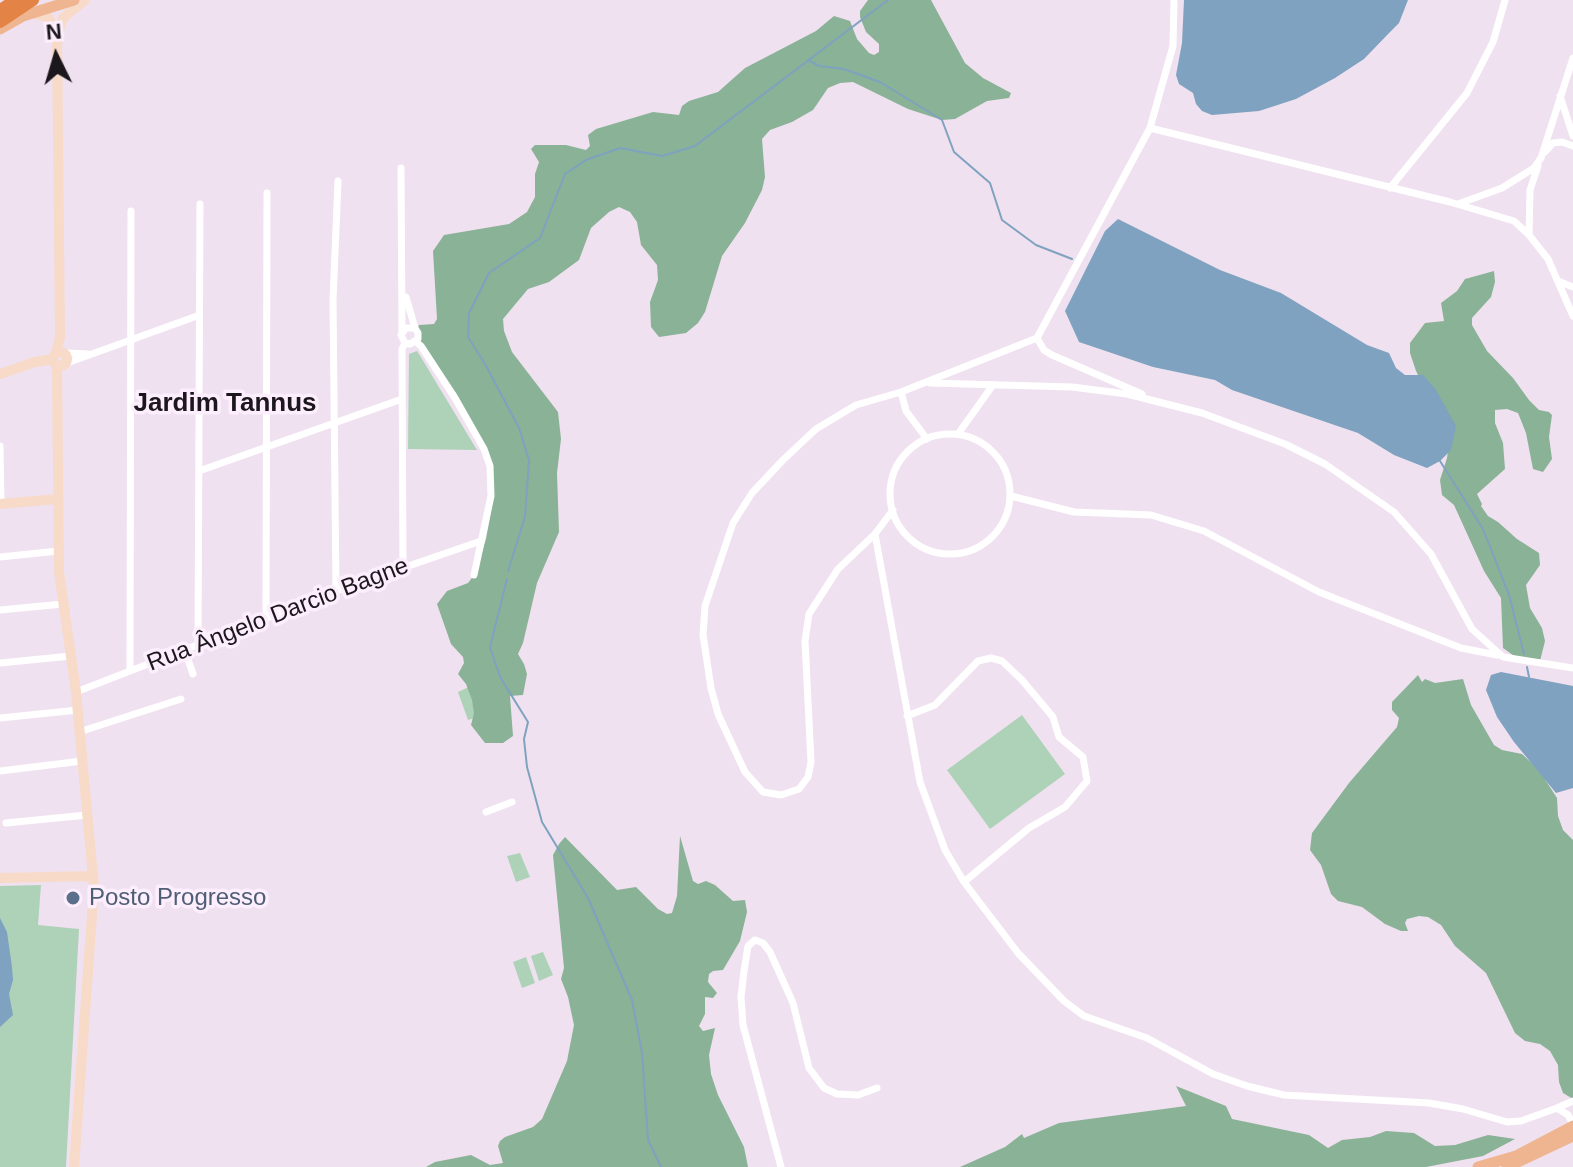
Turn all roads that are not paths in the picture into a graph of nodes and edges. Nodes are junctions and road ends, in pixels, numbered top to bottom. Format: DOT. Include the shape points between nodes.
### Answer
graph roads {
  1 [pos="16,0"];
  2 [pos="74,0"];
  3 [pos="85,0"];
  4 [pos="1174,0"];
  5 [pos="1505,0"];
  6 [pos="33,6"];
  7 [pos="0,10"];
  8 [pos="0,22"];
  9 [pos="0,29"];
  10 [pos="57,35"];
  11 [pos="1573,58"];
  12 [pos="1560,96"];
  13 [pos="1150,128"];
  14 [pos="1573,136"];
  15 [pos="1573,146"];
  16 [pos="1541,158"];
  17 [pos="401,168"];
  18 [pos="338,181"];
  19 [pos="1390,188"];
  20 [pos="267,193"];
  21 [pos="200,204"];
  22 [pos="1457,204"];
  23 [pos="131,211"];
  24 [pos="1529,235"];
  25 [pos="1558,281"];
  26 [pos="403,287"];
  27 [pos="1573,287"];
  28 [pos="197,316"];
  29 [pos="1573,316"];
  30 [pos="415,328"];
  31 [pos="402,332"];
  32 [pos="1037,338"];
  33 [pos="129,339"];
  34 [pos="416,342"];
  35 [pos="405,343"];
  36 [pos="61,359"];
  37 [pos="0,374"];
  38 [pos="924,383"];
  39 [pos="993,385"];
  40 [pos="901,392"];
  41 [pos="402,399"];
  42 [pos="1163,403"];
  43 [pos="335,422"];
  44 [pos="958,434"];
  45 [pos="927,439"];
  46 [pos="0,446"];
  47 [pos="266,448"];
  48 [pos="199,471"];
  49 [pos="1011,496"];
  50 [pos="57,499"];
  51 [pos="1,504"];
  52 [pos="893,510"];
  53 [pos="875,534"];
  54 [pos="481,541"];
  55 [pos="58,551"];
  56 [pos="0,557"];
  57 [pos="403,568"];
  58 [pos="474,575"];
  59 [pos="336,591"];
  60 [pos="63,604"];
  61 [pos="0,610"];
  62 [pos="266,618"];
  63 [pos="1482,639"];
  64 [pos="198,646"];
  65 [pos="1475,649"];
  66 [pos="185,651"];
  67 [pos="71,656"];
  68 [pos="1503,657"];
  69 [pos="0,663"];
  70 [pos="1573,668"];
  71 [pos="130,670"];
  72 [pos="193,674"];
  73 [pos="76,692"];
  74 [pos="181,699"];
  75 [pos="78,710"];
  76 [pos="907,716"];
  77 [pos="0,718"];
  78 [pos="79,732"];
  79 [pos="82,761"];
  80 [pos="0,771"];
  81 [pos="512,802"];
  82 [pos="485,813"];
  83 [pos="87,815"];
  84 [pos="6,823"];
  85 [pos="93,876"];
  86 [pos="0,878"];
  87 [pos="964,882"];
  88 [pos="877,1088"];
  89 [pos="1573,1101"];
  90 [pos="1557,1108"];
  91 [pos="1573,1125"];
  92 [pos="1563,1138"];
  93 [pos="74,1167"];
  94 [pos="781,1167"];
  95 [pos="1478,1167"];
  96 [pos="1507,1167"];
  1 -- 7 [label="highway"];
  2 -- 6 [label="main road"];
  3 -- 10 [label="main road" via="63,18"];
  4 -- 13 [label="street" via="1173,46"];
  5 -- 19 [label="street" via="1493,42 1467,93"];
  6 -- 8 [label="highway"];
  6 -- 9 [label="main road"];
  6 -- 10 [label="main road" via="49,18"];
  10 -- 36 [label="main road"];
  11 -- 12 [label="street"];
  12 -- 14 [label="street"];
  12 -- 16 [label="street"];
  13 -- 19 [label="street"];
  13 -- 32 [label="street"];
  15 -- 16 [label="street" via="1553,143"];
  16 -- 22 [label="street" via="1502,188"];
  16 -- 24 [label="street" via="1530,190"];
  17 -- 26 [label="street"];
  18 -- 43 [label="street"];
  19 -- 22 [label="street"];
  20 -- 47 [label="street"];
  21 -- 28 [label="street"];
  22 -- 24 [label="street" via="1514,221"];
  23 -- 33 [label="street"];
  24 -- 25 [label="street"];
  25 -- 27 [label="street"];
  25 -- 29 [label="street"];
  26 -- 30 [label="street"];
  26 -- 31 [label="street"];
  28 -- 33 [label="street"];
  28 -- 48 [label="street"];
  30 -- 31 [label="street"];
  30 -- 34 [label="street"];
  31 -- 35 [label="street"];
  32 -- 38 [label="street"];
  32 -- 42 [label="street" via="1052,355"];
  33 -- 36 [label="street"];
  33 -- 71 [label="street"];
  34 -- 35 [label="street"];
  34 -- 54 [label="street" via="488,458 491,496"];
  35 -- 41 [label="street"];
  36 -- 37 [label="main road"];
  36 -- 50 [label="main road"];
  38 -- 39 [label="street"];
  38 -- 40 [label="street"];
  39 -- 42 [label="street" via="1072,387"];
  39 -- 44 [label="street"];
  40 -- 45 [label="street" via="906,411"];
  40 -- 53 [label="street" via="856,405 816,429 752,493 720,557 705,606 703,635 711,688 737,757 763,792 781,795 799,789 808,777 809,614 838,569"];
  41 -- 43 [label="street"];
  41 -- 57 [label="street"];
  42 -- 63 [label="street" via="1285,444 1325,464 1394,512 1431,554"];
  43 -- 47 [label="street"];
  43 -- 59 [label="street"];
  44 -- 45 [label="street"];
  44 -- 49 [label="street" via="975,439 1002,462"];
  45 -- 52 [label="street" via="900,461 891,485"];
  46 -- 51 [label="street"];
  47 -- 48 [label="street"];
  47 -- 62 [label="street"];
  48 -- 64 [label="street"];
  49 -- 52 [label="street" via="998,531 984,544 948,554 913,541"];
  49 -- 65 [label="street" via="1074,512 1151,515 1204,531 1319,592"];
  50 -- 51 [label="main road"];
  50 -- 55 [label="main road"];
  52 -- 53 [label="street"];
  53 -- 76 [label="street"];
  54 -- 57 [label="street, Rua Ângelo Darcio Bagne"];
  54 -- 58 [label="street"];
  55 -- 56 [label="street"];
  55 -- 60 [label="main road"];
  57 -- 59 [label="street, Rua Ângelo Darcio Bagne"];
  59 -- 62 [label="street, Rua Ângelo Darcio Bagne"];
  60 -- 61 [label="street"];
  60 -- 67 [label="main road"];
  62 -- 64 [label="street, Rua Ângelo Darcio Bagne"];
  63 -- 65 [label="street"];
  63 -- 68 [label="street"];
  64 -- 66 [label="street, Rua Ângelo Darcio Bagne"];
  65 -- 68 [label="street"];
  66 -- 71 [label="street, Rua Ângelo Darcio Bagne"];
  66 -- 72 [label="street"];
  67 -- 69 [label="street"];
  67 -- 73 [label="main road"];
  68 -- 70 [label="street"];
  71 -- 73 [label="street, Rua Ângelo Darcio Bagne"];
  73 -- 75 [label="main road"];
  74 -- 78 [label="street"];
  75 -- 77 [label="street"];
  75 -- 78 [label="main road"];
  76 -- 87 [label="street" via="920,782 945,850"];
  76 -- 87 [label="street" via="935,705 978,661 991,658 1022,680 1053,717 1059,737 1083,757 1087,781 1065,807 1029,828"];
  78 -- 79 [label="main road"];
  79 -- 80 [label="street"];
  79 -- 83 [label="main road"];
  81 -- 82 [label="street"];
  83 -- 84 [label="street"];
  83 -- 85 [label="main road"];
  85 -- 86 [label="main road"];
  85 -- 93 [label="main road"];
  87 -- 90 [label="street" via="1018,953 1064,1001 1084,1016 1147,1038 1213,1074 1284,1095 1429,1103 1507,1122"];
  88 -- 94 [label="street" via="858,1095 824,1088 809,1068 793,1003 770,952 755,940 748,946 744,971 743,1025"];
  89 -- 90 [label="street"];
  90 -- 91 [label="street"];
  91 -- 92 [label="main road"];
  92 -- 95 [label="main road" via="1545,1135 1520,1147 1516,1156"];
  92 -- 96 [label="main road"];
}
